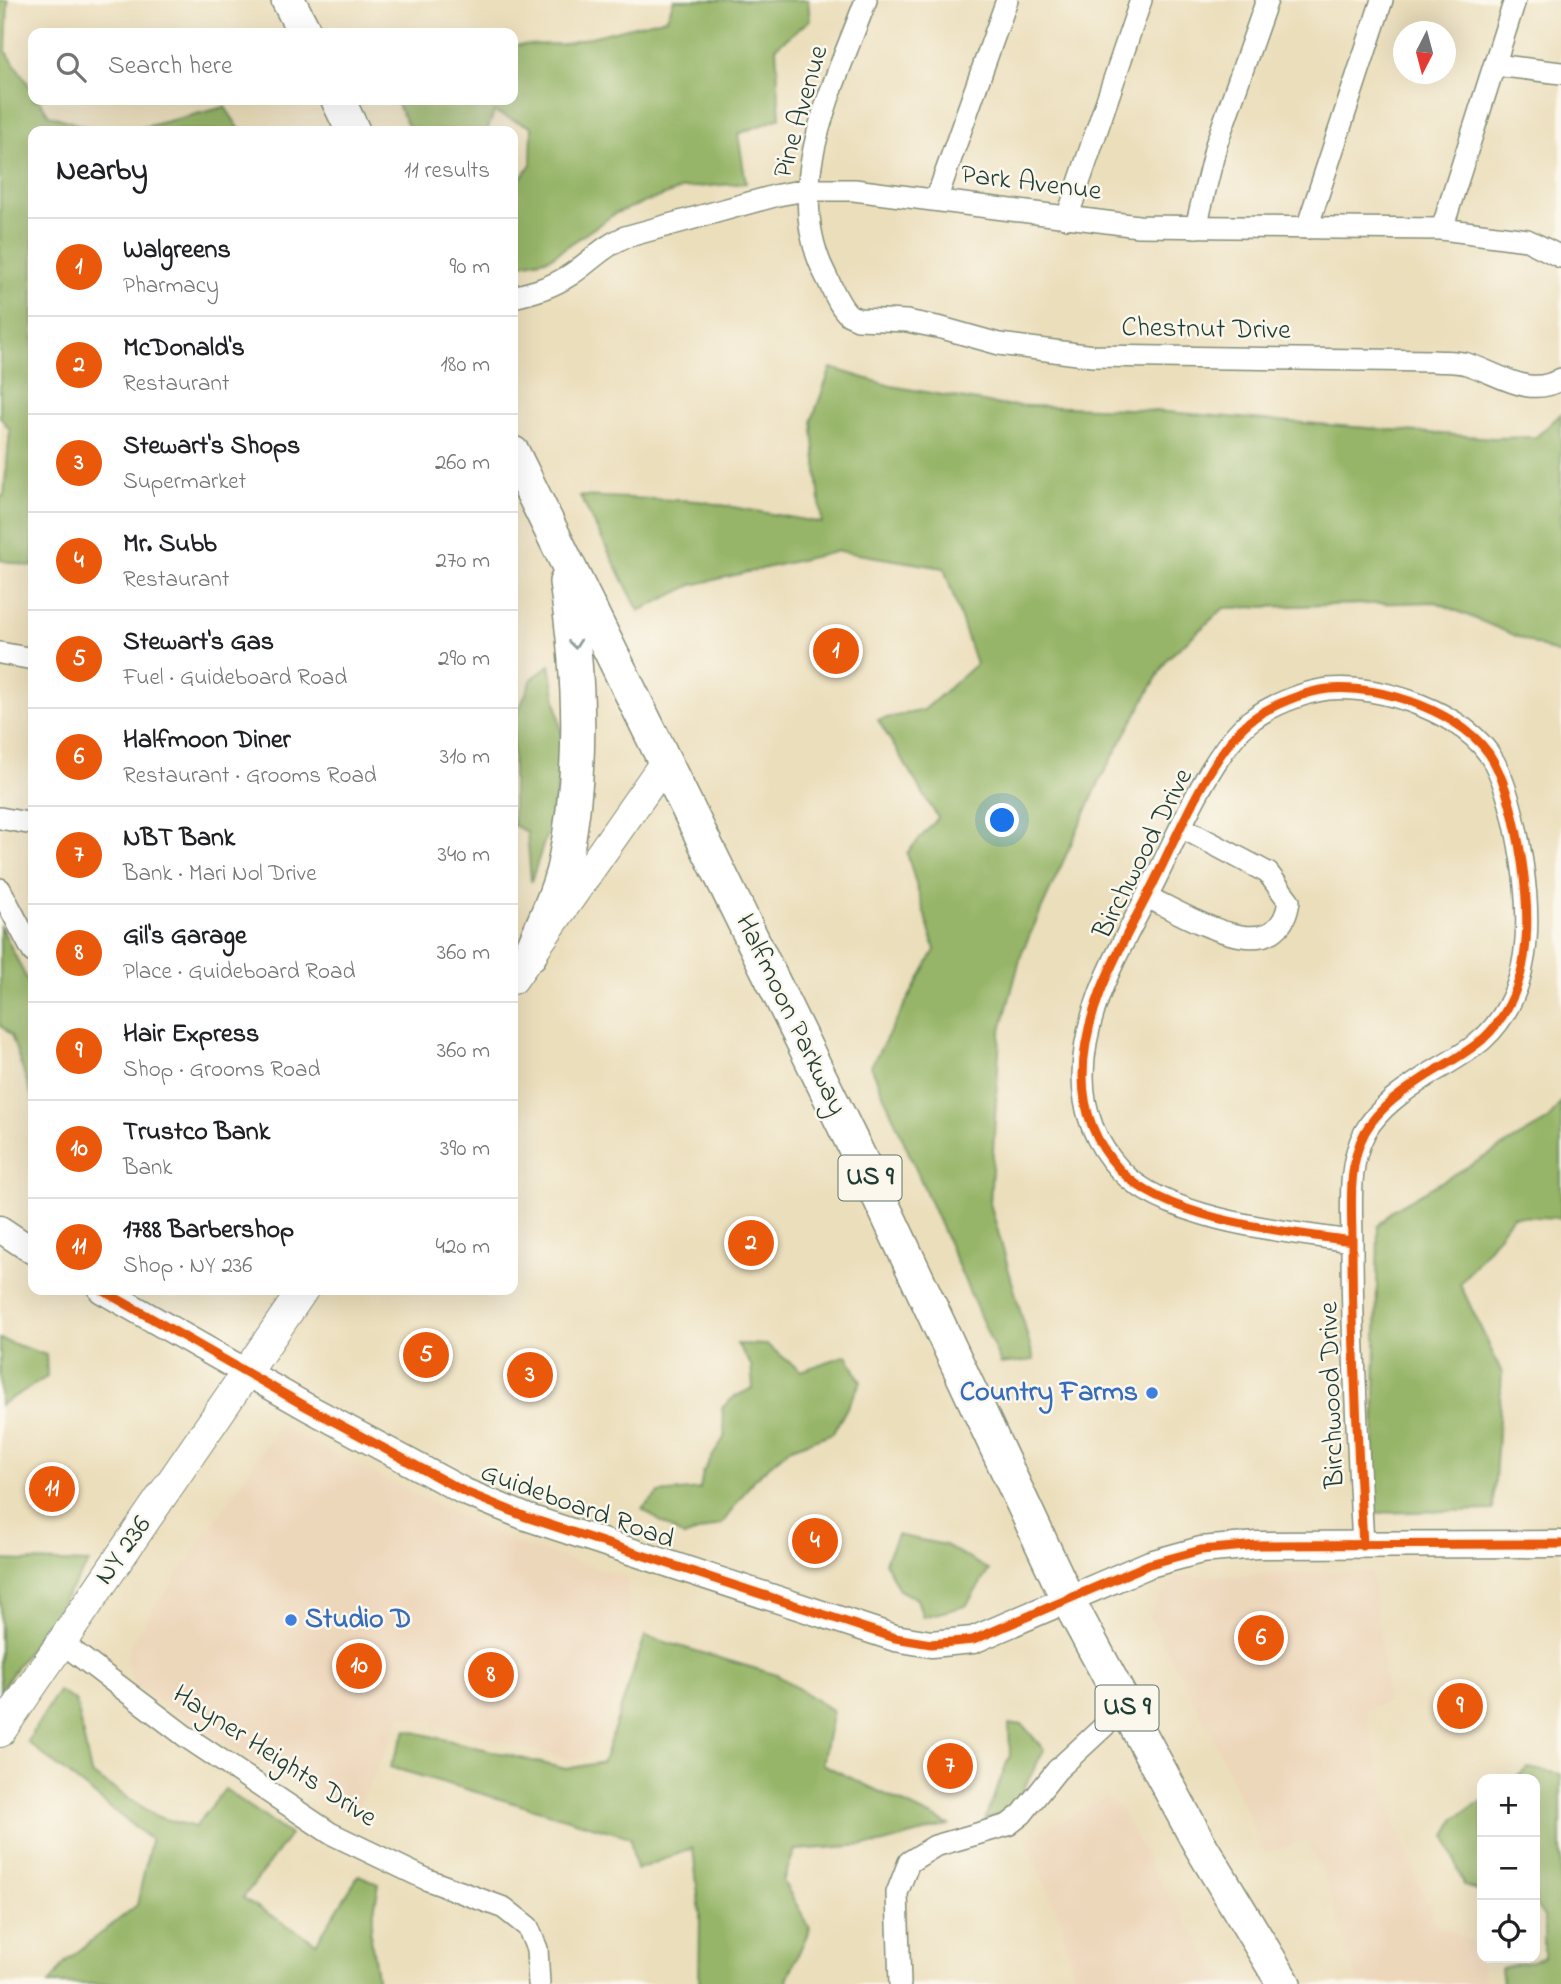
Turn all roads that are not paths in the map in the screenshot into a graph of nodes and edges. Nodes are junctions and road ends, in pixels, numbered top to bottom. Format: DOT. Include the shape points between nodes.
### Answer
graph roads {
  1 [pos="288,0"];
  2 [pos="866,0"];
  3 [pos="1007,0"];
  4 [pos="1141,0"];
  5 [pos="1267,0"];
  6 [pos="1382,0"];
  7 [pos="1515,0"];
  8 [pos="302,28"];
  9 [pos="1495,65"];
  10 [pos="1561,73"];
  11 [pos="340,105"];
  12 [pos="351,126"];
  13 [pos="806,190"];
  14 [pos="936,200"];
  15 [pos="1067,218"];
  16 [pos="1196,227"];
  17 [pos="1307,228"];
  18 [pos="1442,229"];
  19 [pos="1561,257"];
  20 [pos="518,296"];
  21 [pos="849,315"];
  22 [pos="1561,379"];
  23 [pos="518,463"];
  24 [pos="562,552"];
  25 [pos="0,653"];
  26 [pos="28,658"];
  27 [pos="666,761"];
  28 [pos="0,818"];
  29 [pos="28,823"];
  30 [pos="1181,827"];
  31 [pos="0,890"];
  32 [pos="1147,897"];
  33 [pos="28,943"];
  34 [pos="521,967"];
  35 [pos="0,1229"];
  36 [pos="1352,1241"];
  37 [pos="28,1248"];
  38 [pos="111,1295"];
  39 [pos="300,1295"];
  40 [pos="248,1371"];
  41 [pos="1561,1544"];
  42 [pos="1363,1546"];
  43 [pos="1068,1600"];
  44 [pos="61,1642"];
  45 [pos="1126,1706"];
  46 [pos="0,1732"];
  47 [pos="539,1984"];
  48 [pos="900,1984"];
  49 [pos="1284,1984"];
  1 -- 8 [label="main road"];
  2 -- 13 [label="street, Pine Avenue" via="824,114"];
  3 -- 14 [label="street"];
  4 -- 15 [label="street"];
  5 -- 16 [label="street" via="1216,145"];
  6 -- 17 [label="street"];
  7 -- 9 [label="street"];
  9 -- 10 [label="street"];
  9 -- 18 [label="street"];
  11 -- 12 [label="main road"];
  13 -- 14 [label="street, Park Avenue" via="854,190"];
  13 -- 20 [label="street, Park Avenue" via="625,237 607,244 572,274 544,290"];
  13 -- 21 [label="street, Pine Avenue" via="816,258"];
  14 -- 15 [label="street, Park Avenue"];
  15 -- 16 [label="street, Park Avenue"];
  16 -- 17 [label="street, Park Avenue"];
  17 -- 18 [label="street, Park Avenue"];
  18 -- 19 [label="street, Park Avenue" via="1527,240"];
  21 -- 22 [label="street, Chestnut Drive" via="907,321 999,344 1093,356 1433,361 1464,363 1536,388"];
  23 -- 24 [label="main road, Halfmoon Parkway / US 9"];
  24 -- 27 [label="main road, Halfmoon Parkway / US 9"];
  24 -- 34 [label="main road, one-way" via="578,673 574,804 564,867"];
  25 -- 26 [label="street"];
  27 -- 34 [label="main road"];
  27 -- 43 [label="main road, Halfmoon Parkway / US 9" via="880,1199"];
  28 -- 29 [label="street"];
  30 -- 32 [label="street, Birchwood Drive"];
  30 -- 32 [label="street" via="1268,873 1289,901 1286,917 1268,935 1227,934"];
  30 -- 36 [label="street, Birchwood Drive" via="1210,773 1244,726 1263,711 1328,689 1371,692 1414,703 1462,725 1495,763 1522,863 1527,921 1517,992 1481,1041 1394,1097 1365,1132 1351,1186"];
  31 -- 33 [label="street"];
  32 -- 36 [label="street, Birchwood Drive" via="1124,936 1088,1036 1084,1098 1087,1118 1099,1142 1123,1174 1178,1207 1269,1229"];
  35 -- 37 [label="street"];
  36 -- 42 [label="street, Birchwood Drive"];
  38 -- 40 [label="street, Guideboard Road"];
  39 -- 40 [label="main road, NY 236"];
  40 -- 43 [label="street, Guideboard Road" via="477,1497 895,1638 956,1644"];
  40 -- 44 [label="main road, NY 236 / NY 236"];
  41 -- 42 [label="street, Guideboard Road"];
  42 -- 43 [label="street, Guideboard Road" via="1257,1545 1183,1553"];
  43 -- 45 [label="main road, Halfmoon Parkway / US 9"];
  44 -- 46 [label="main road, NY 236 / NY 236"];
  44 -- 47 [label="street, Hayner Heights Drive" via="185,1736 330,1833 428,1880 504,1908 528,1927 537,1949"];
  45 -- 48 [label="street" via="1057,1770 1008,1825 935,1846 909,1862 897,1893"];
  45 -- 49 [label="main road, Halfmoon Parkway / US 9" via="1200,1845"];
}
